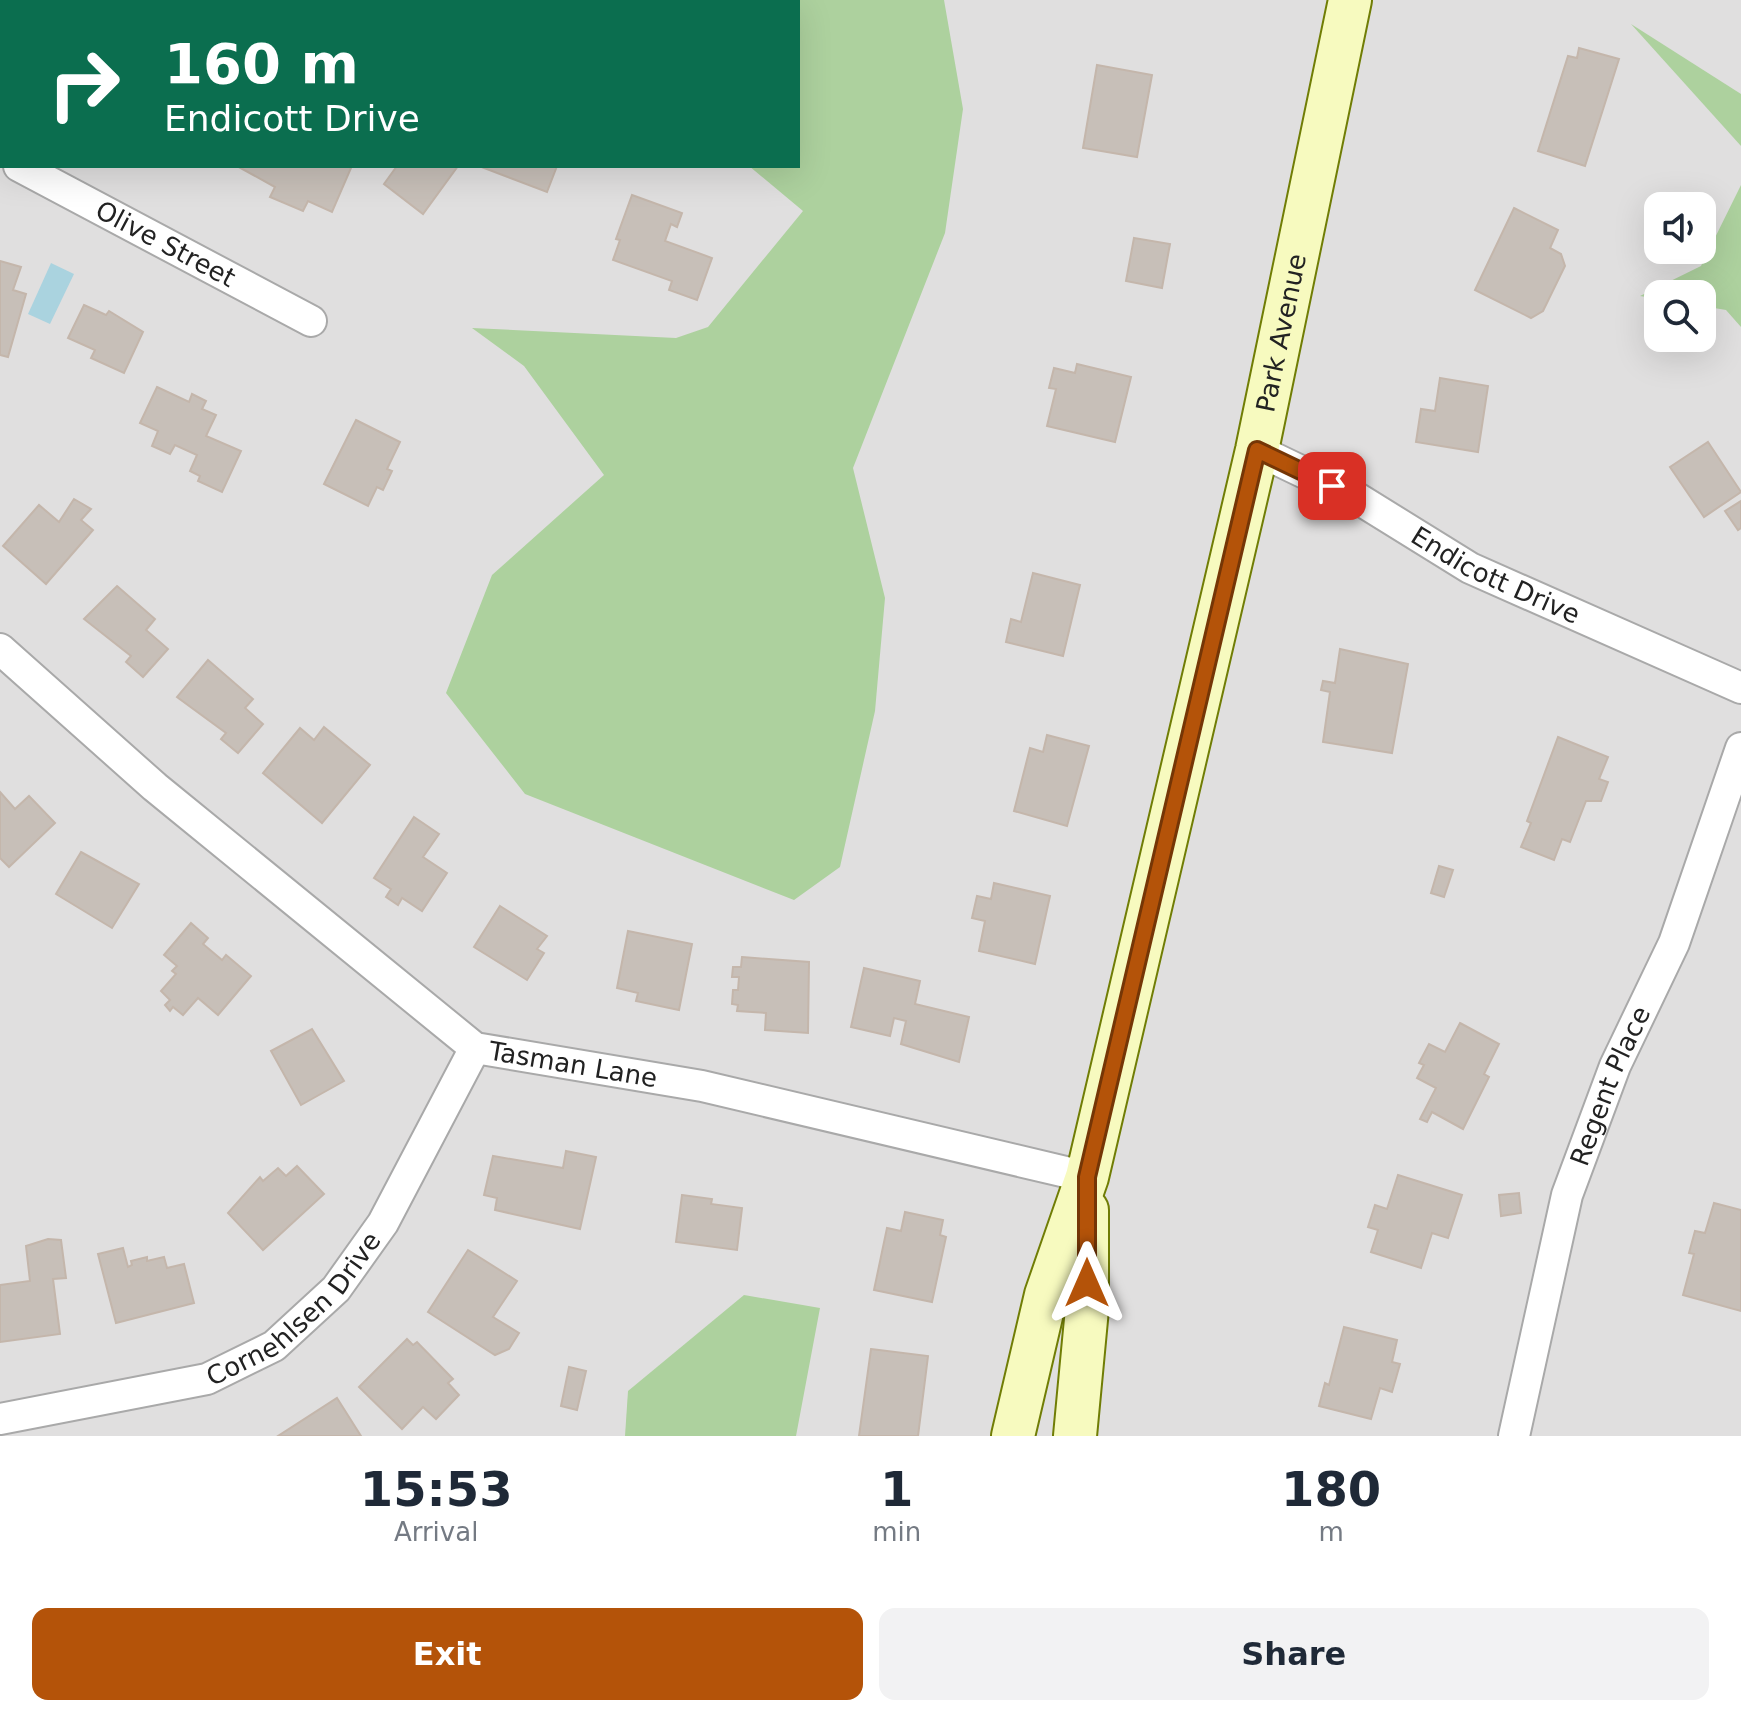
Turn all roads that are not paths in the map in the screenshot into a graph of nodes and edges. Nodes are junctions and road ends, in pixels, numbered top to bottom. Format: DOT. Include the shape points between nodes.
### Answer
graph roads {
  1 [pos="1350,0"];
  2 [pos="23,168"];
  3 [pos="311,321"];
  4 [pos="1257,450"];
  5 [pos="0,649"];
  6 [pos="1741,688"];
  7 [pos="1741,748"];
  8 [pos="475,1048"];
  9 [pos="1087,1177"];
  10 [pos="0,1419"];
  11 [pos="1013,1436"];
  12 [pos="1075,1436"];
  13 [pos="1514,1436"];
  1 -- 4 [label="main road, Park Avenue"];
  2 -- 3 [label="street, Olive Street"];
  4 -- 6 [label="street, Endicott Drive" via="1357,498 1470,568"];
  4 -- 9 [label="main road, Park Avenue"];
  5 -- 8 [label="street, Tasman Lane" via="155,787"];
  7 -- 13 [label="street, Regent Place" via="1674,943 1615,1066 1567,1195"];
  8 -- 9 [label="street, Tasman Lane" via="702,1086"];
  8 -- 10 [label="street, Cornehlsen Drive" via="383,1223 336,1289 274,1346 207,1379"];
  9 -- 11 [label="main road, Park Avenue" via="1046,1295"];
  9 -- 12 [label="main road, Park Avenue" via="1087,1309"];
}
